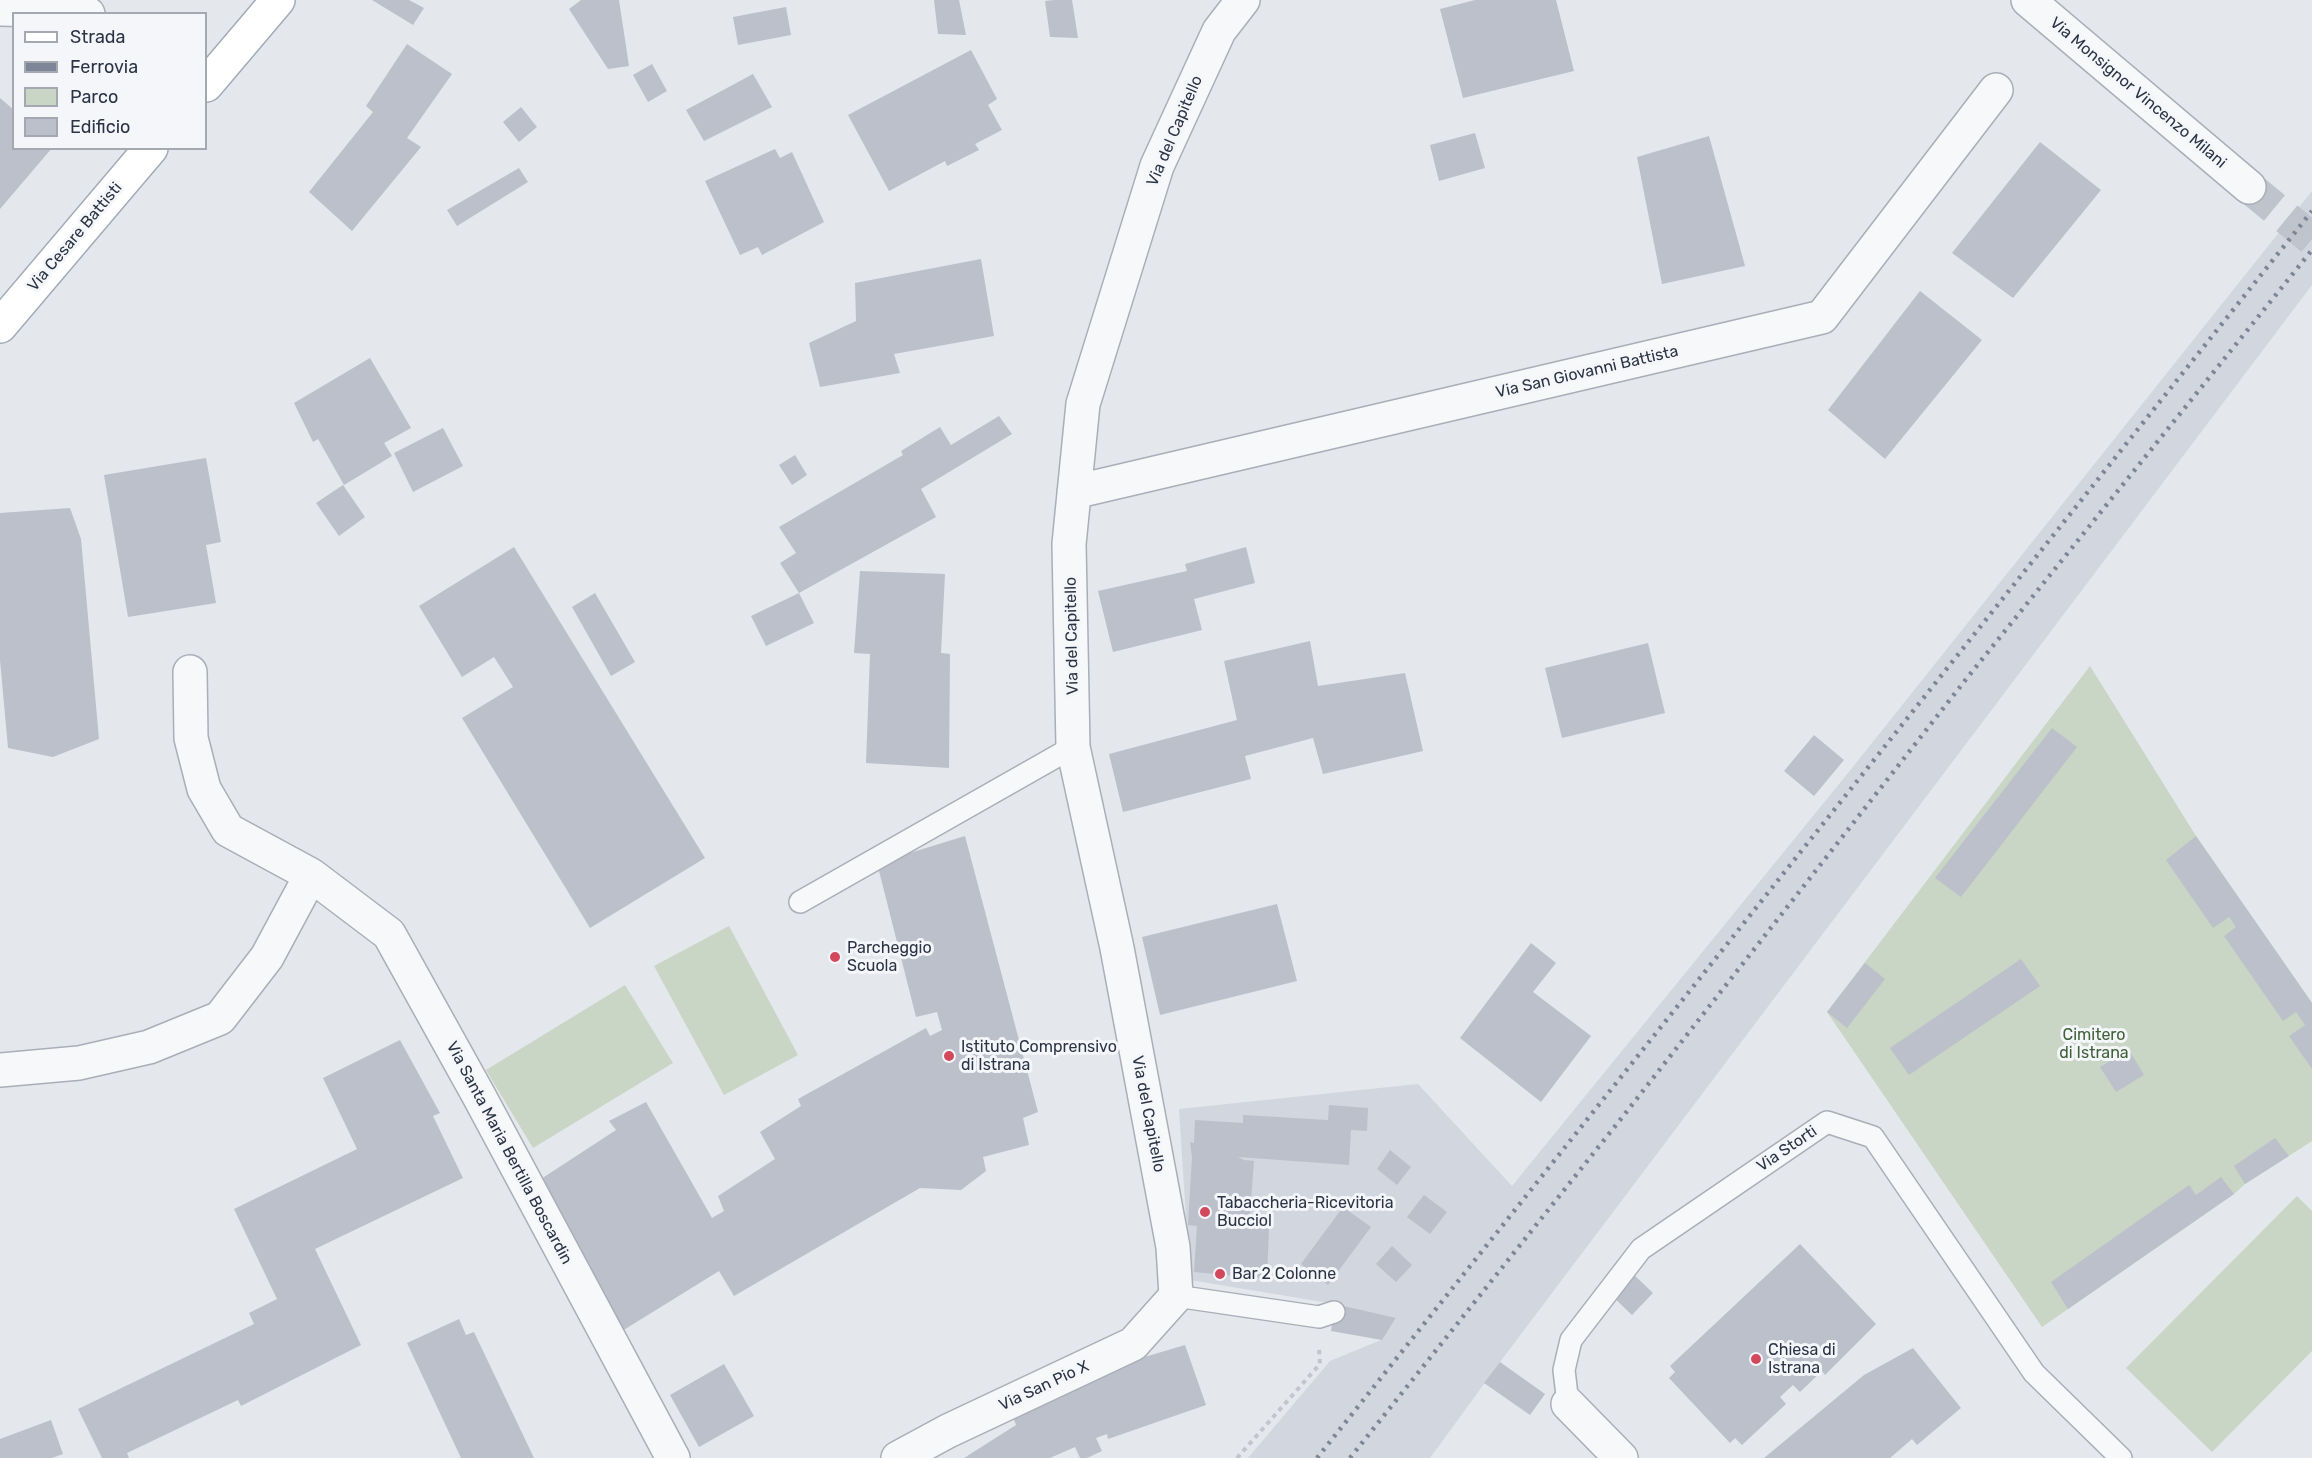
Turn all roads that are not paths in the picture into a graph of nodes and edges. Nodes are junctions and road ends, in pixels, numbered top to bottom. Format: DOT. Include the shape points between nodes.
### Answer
graph roads {
  1 [pos="278,0"];
  2 [pos="1243,0"];
  3 [pos="2028,0"];
  4 [pos="0,9"];
  5 [pos="81,12"];
  6 [pos="208,77"];
  7 [pos="1996,90"];
  8 [pos="149,150"];
  9 [pos="2249,187"];
  10 [pos="0,326"];
  11 [pos="1074,492"];
  12 [pos="190,672"];
  13 [pos="1073,747"];
  14 [pos="311,875"];
  15 [pos="800,902"];
  16 [pos="0,1070"];
  17 [pos="1176,1296"];
  18 [pos="1334,1311"];
  19 [pos="1568,1404"];
  20 [pos="673,1458"];
  21 [pos="898,1458"];
  22 [pos="1621,1458"];
  23 [pos="2121,1458"];
  1 -- 6 [label="main road"];
  2 -- 11 [label="street, Via del Capitello" via="1219,32 1157,166 1083,404"];
  3 -- 9 [label="street, Via Monsignor Vincenzo Milani"];
  4 -- 5 [label="street"];
  7 -- 11 [label="street, Via San Giovanni Battista" via="1822,317"];
  8 -- 10 [label="main road, Via Cesare Battisti"];
  11 -- 13 [label="street, Via del Capitello" via="1069,544"];
  12 -- 14 [label="street, Via Santa Maria Bertilla Boscardin" via="191,738 204,789 228,830"];
  13 -- 15 [label="lane"];
  13 -- 17 [label="street, Via del Capitello" via="1117,948 1169,1224"];
  14 -- 16 [label="street" via="267,957 220,1018 149,1047 79,1063"];
  14 -- 20 [label="street, Via Santa Maria Bertilla Boscardin" via="389,934"];
  17 -- 18 [label="lane" via="1319,1317"];
  17 -- 21 [label="street, Via San Pio X" via="1132,1344"];
  19 -- 22 [label="street, Via Storti"];
  19 -- 23 [label="lane, Via Storti" via="1564,1370 1571,1340 1641,1249 1827,1122 1873,1137 2034,1373"];
}
